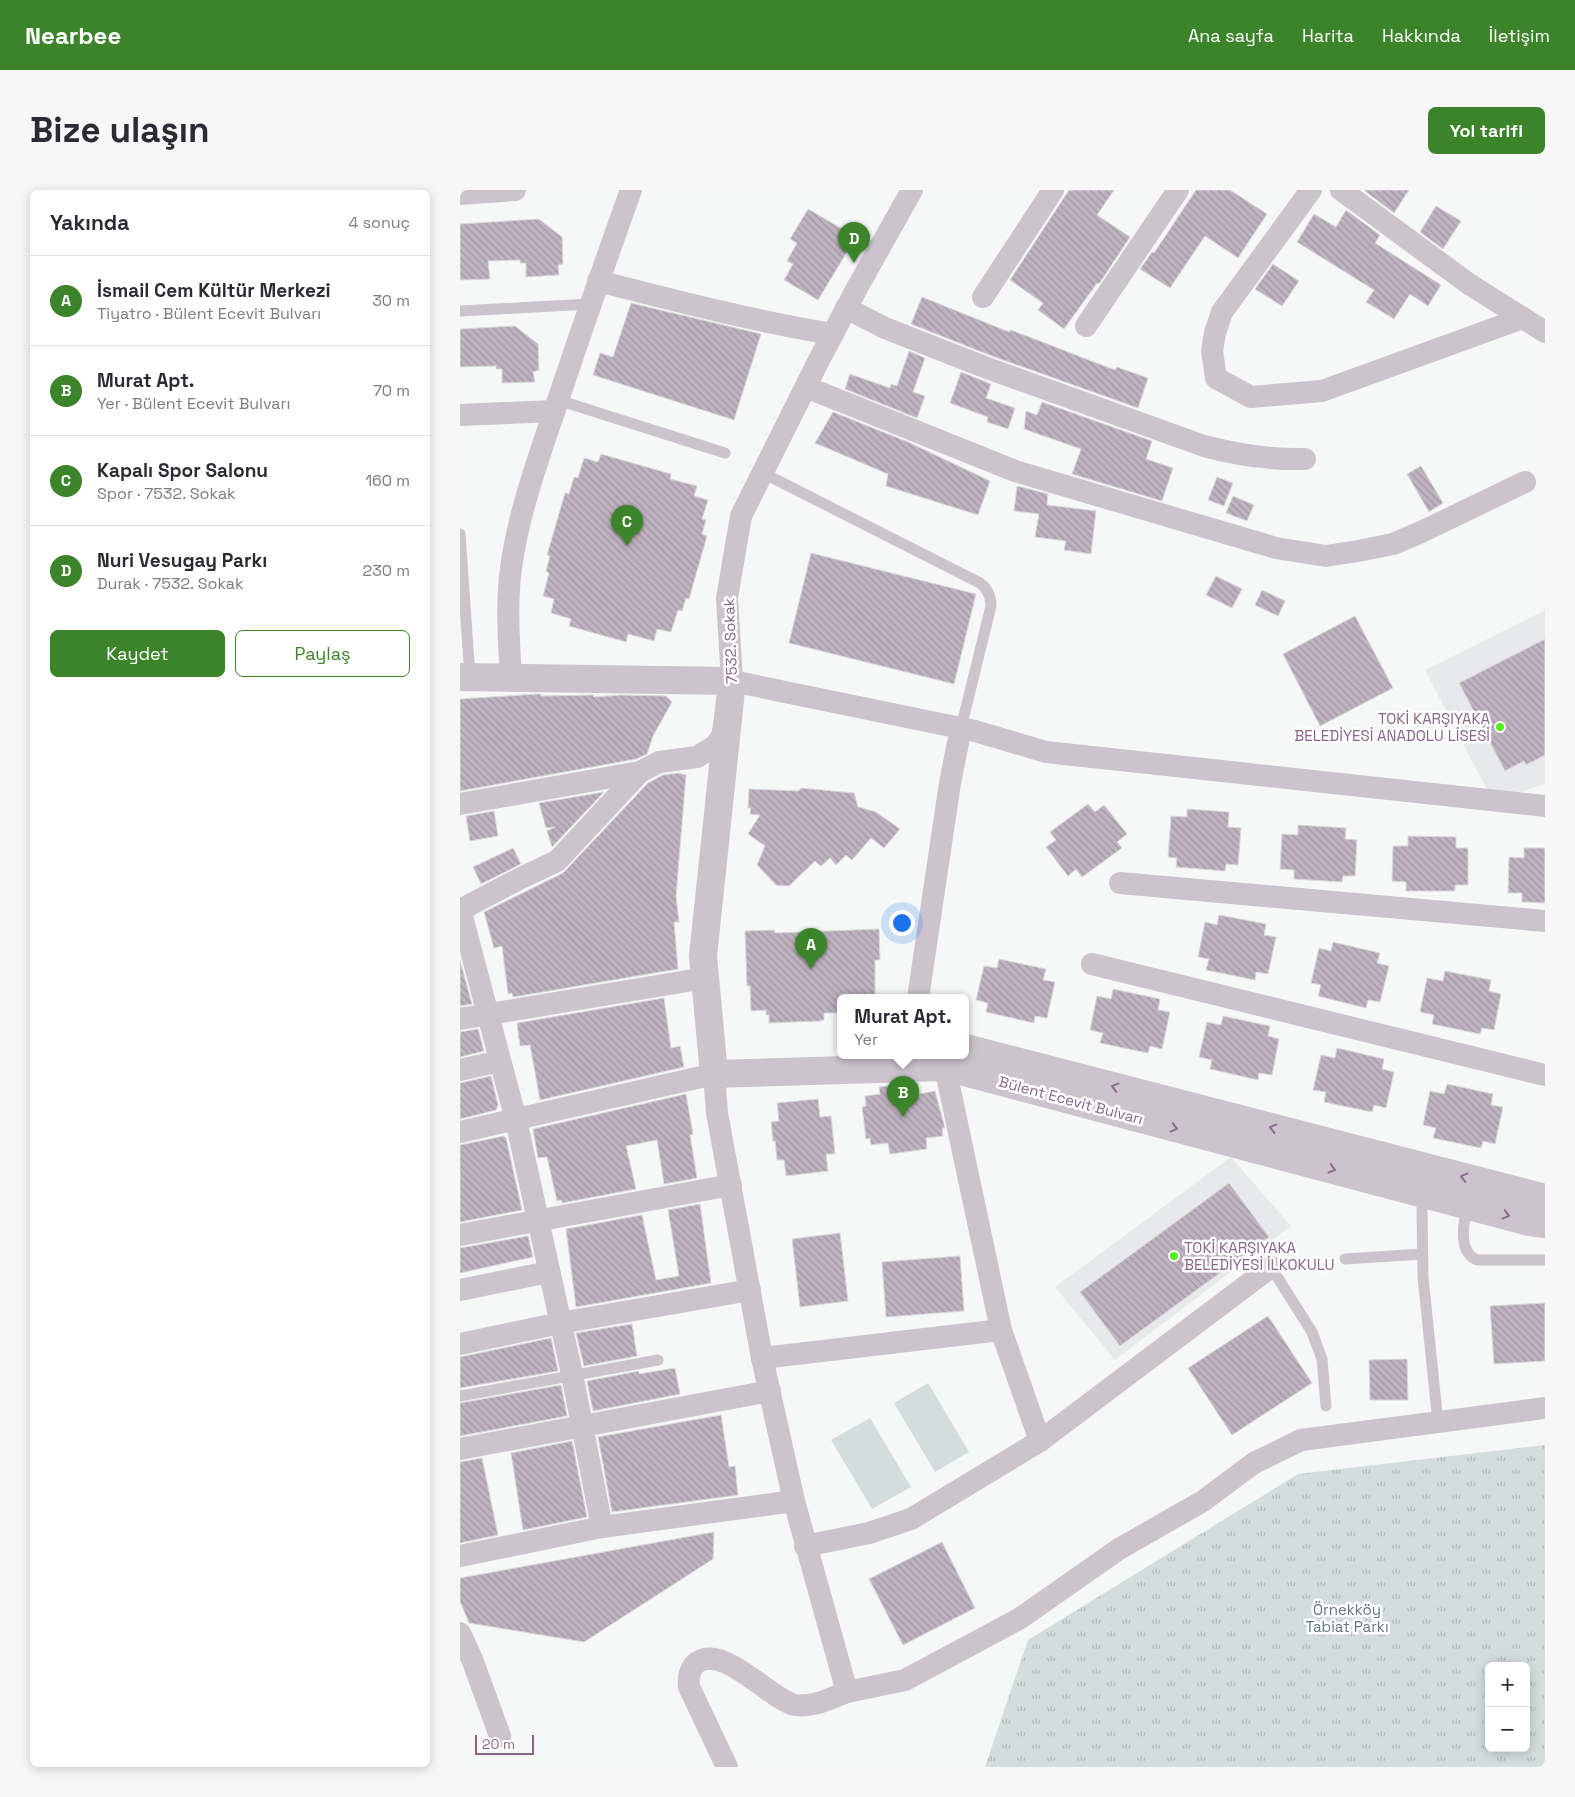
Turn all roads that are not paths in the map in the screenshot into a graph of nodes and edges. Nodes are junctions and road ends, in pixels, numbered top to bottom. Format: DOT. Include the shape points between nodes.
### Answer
graph roads {
  1 [pos="515,190"];
  2 [pos="631,190"];
  3 [pos="912,190"];
  4 [pos="1053,190"];
  5 [pos="1178,190"];
  6 [pos="1311,190"];
  7 [pos="1341,190"];
  8 [pos="460,194"];
  9 [pos="598,281"];
  10 [pos="983,297"];
  11 [pos="590,304"];
  12 [pos="846,308"];
  13 [pos="460,311"];
  14 [pos="1523,318"];
  15 [pos="1086,326"];
  16 [pos="1545,332"];
  17 [pos="832,334"];
  18 [pos="806,387"];
  19 [pos="556,405"];
  20 [pos="460,415"];
  21 [pos="725,453"];
  22 [pos="1305,459"];
  23 [pos="763,473"];
  24 [pos="1525,482"];
  25 [pos="460,534"];
  26 [pos="461,567"];
  27 [pos="465,677"];
  28 [pos="511,678"];
  29 [pos="732,681"];
  30 [pos="962,728"];
  31 [pos="640,772"];
  32 [pos="460,804"];
  33 [pos="1545,806"];
  34 [pos="1120,883"];
  35 [pos="460,910"];
  36 [pos="1545,921"];
  37 [pos="1092,964"];
  38 [pos="705,978"];
  39 [pos="919,994"];
  40 [pos="488,1014"];
  41 [pos="460,1020"];
  42 [pos="969,1049"];
  43 [pos="837,1054"];
  44 [pos="500,1061"];
  45 [pos="939,1061"];
  46 [pos="460,1070"];
  47 [pos="714,1074"];
  48 [pos="1545,1075"];
  49 [pos="516,1120"];
  50 [pos="460,1132"];
  51 [pos="1426,1181"];
  52 [pos="730,1185"];
  53 [pos="1545,1198"];
  54 [pos="1467,1205"];
  55 [pos="537,1220"];
  56 [pos="1545,1224"];
  57 [pos="460,1235"];
  58 [pos="1422,1254"];
  59 [pos="1345,1260"];
  60 [pos="1545,1260"];
  61 [pos="1271,1267"];
  62 [pos="549,1272"];
  63 [pos="460,1290"];
  64 [pos="750,1290"];
  65 [pos="560,1323"];
  66 [pos="1001,1330"];
  67 [pos="460,1344"];
  68 [pos="762,1358"];
  69 [pos="658,1360"];
  70 [pos="572,1374"];
  71 [pos="770,1391"];
  72 [pos="460,1396"];
  73 [pos="1326,1406"];
  74 [pos="1545,1408"];
  75 [pos="1438,1423"];
  76 [pos="583,1426"];
  77 [pos="1040,1440"];
  78 [pos="460,1449"];
  79 [pos="794,1501"];
  80 [pos="602,1527"];
  81 [pos="805,1546"];
  82 [pos="460,1556"];
  83 [pos="460,1633"];
  84 [pos="847,1692"];
  85 [pos="500,1736"];
  86 [pos="727,1767"];
  1 -- 8 [label="street"];
  2 -- 9 [label="street"];
  3 -- 12 [label="street, 7532. Sokak"];
  4 -- 10 [label="street"];
  5 -- 15 [label="street"];
  6 -- 14 [label="street" via="1222,312 1212,351 1216,378 1251,397 1322,391"];
  7 -- 14 [label="street" via="1470,284"];
  9 -- 11 [label="street"];
  9 -- 17 [label="street" via="775,325"];
  11 -- 13 [label="lane"];
  11 -- 19 [label="street"];
  12 -- 17 [label="street, 7532. Sokak"];
  12 -- 22 [label="street" via="894,332 987,368 1204,446 1257,458"];
  14 -- 16 [label="street"];
  17 -- 18 [label="street, 7532. Sokak"];
  18 -- 23 [label="street, 7532. Sokak"];
  18 -- 24 [label="street" via="1015,471 1276,548 1326,556 1393,544"];
  19 -- 20 [label="street"];
  19 -- 21 [label="lane"];
  19 -- 28 [label="street" via="520,522 511,568"];
  23 -- 29 [label="street, 7532. Sokak" via="742,516 727,598"];
  23 -- 30 [label="lane" via="985,587 991,606"];
  25 -- 26 [label="lane"];
  26 -- 27 [label="lane"];
  27 -- 28 [label="street"];
  28 -- 29 [label="street"];
  29 -- 30 [label="street"];
  29 -- 31 [label="street" via="722,736 715,746 697,756 658,762"];
  29 -- 38 [label="street, 7532. Sokak" via="703,956"];
  30 -- 33 [label="street" via="1046,752"];
  30 -- 39 [label="street" via="950,783"];
  31 -- 32 [label="street"];
  31 -- 35 [label="street" via="557,861"];
  34 -- 36 [label="street"];
  35 -- 40 [label="street"];
  37 -- 48 [label="street"];
  38 -- 40 [label="street"];
  38 -- 47 [label="street, 7532. Sokak"];
  40 -- 41 [label="street"];
  40 -- 44 [label="street"];
  51 -- 42 [label="street, Bülent Ecevit Bulvarı, one-way"];
  43 -- 47 [label="street"];
  44 -- 46 [label="street"];
  44 -- 49 [label="street"];
  45 -- 47 [label="street, Bülent Ecevit Bulvarı"];
  45 -- 51 [label="street, Bülent Ecevit Bulvarı, one-way"];
  45 -- 66 [label="street"];
  47 -- 49 [label="street"];
  47 -- 52 [label="street" via="717,1113"];
  49 -- 50 [label="street"];
  49 -- 55 [label="street"];
  53 -- 51 [label="street, Bülent Ecevit Bulvarı, one-way"];
  51 -- 54 [label="street, Bülent Ecevit Bulvarı"];
  51 -- 58 [label="lane" via="1422,1207"];
  52 -- 55 [label="street"];
  52 -- 64 [label="street"];
  54 -- 56 [label="street, Bülent Ecevit Bulvarı, one-way"];
  54 -- 60 [label="lane" via="1464,1244 1472,1258"];
  55 -- 57 [label="street"];
  55 -- 62 [label="street"];
  58 -- 59 [label="lane"];
  58 -- 75 [label="lane"];
  61 -- 73 [label="lane" via="1312,1332 1322,1359"];
  61 -- 77 [label="street"];
  62 -- 63 [label="street"];
  62 -- 65 [label="street"];
  64 -- 65 [label="street"];
  64 -- 68 [label="street"];
  65 -- 67 [label="street"];
  65 -- 70 [label="street"];
  66 -- 68 [label="street"];
  66 -- 77 [label="street"];
  68 -- 71 [label="street"];
  69 -- 70 [label="lane"];
  70 -- 72 [label="lane"];
  70 -- 76 [label="street"];
  71 -- 76 [label="street"];
  71 -- 79 [label="street"];
  74 -- 75 [label="street"];
  75 -- 84 [label="street" via="1301,1440 1274,1452 1203,1501 1119,1548 1019,1619 905,1680"];
  76 -- 78 [label="street"];
  76 -- 80 [label="street"];
  77 -- 81 [label="street" via="911,1519 869,1533"];
  79 -- 80 [label="street"];
  79 -- 81 [label="street"];
  80 -- 82 [label="street"];
  81 -- 84 [label="street"];
  83 -- 85 [label="street"];
  84 -- 86 [label="street" via="811,1705 795,1705 718,1660 704,1659 689,1673 689,1687"];
}
